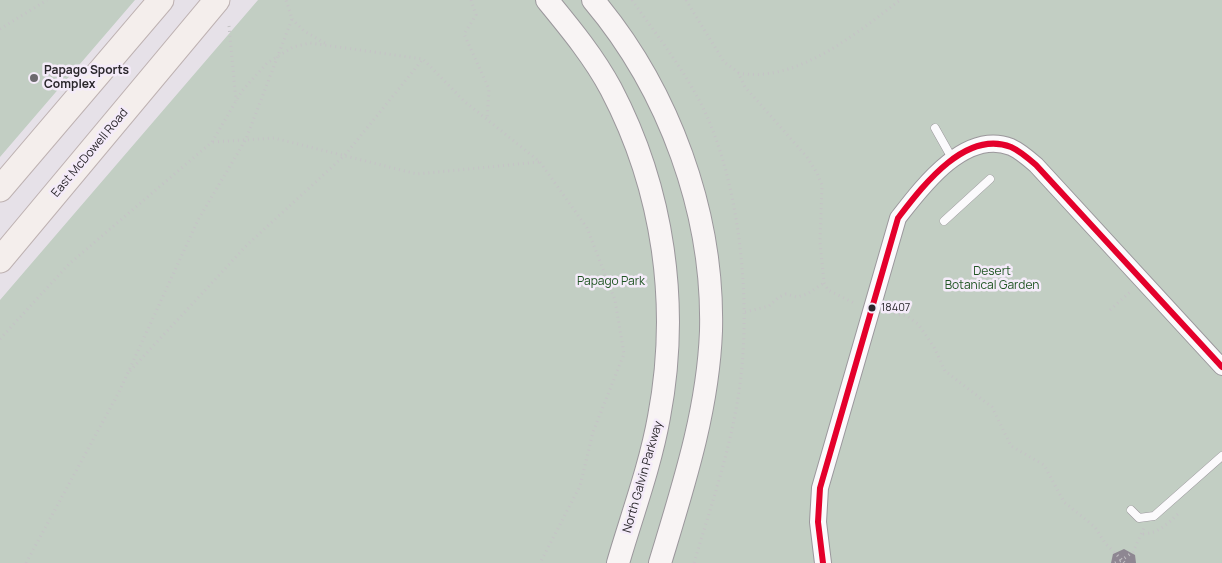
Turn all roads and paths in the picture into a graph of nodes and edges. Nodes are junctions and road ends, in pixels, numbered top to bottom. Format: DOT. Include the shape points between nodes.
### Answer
graph roads {
  1 [pos="47,0"];
  2 [pos="161,0"];
  3 [pos="217,0"];
  4 [pos="286,0"];
  5 [pos="471,0"];
  6 [pos="547,0"];
  7 [pos="593,0"];
  8 [pos="686,0"];
  9 [pos="900,0"];
  10 [pos="292,19"];
  11 [pos="229,26"];
  12 [pos="0,29"];
  13 [pos="331,46"];
  14 [pos="278,55"];
  15 [pos="423,59"];
  16 [pos="738,72"];
  17 [pos="236,101"];
  18 [pos="487,120"];
  19 [pos="935,128"];
  20 [pos="246,139"];
  21 [pos="212,142"];
  22 [pos="345,155"];
  23 [pos="953,160"];
  24 [pos="540,162"];
  25 [pos="990,179"];
  26 [pos="0,189"];
  27 [pos="944,221"];
  28 [pos="0,260"];
  29 [pos="824,283"];
  30 [pos="1129,293"];
  31 [pos="852,303"];
  32 [pos="1110,310"];
  33 [pos="745,312"];
  34 [pos="889,313"];
  35 [pos="0,339"];
  36 [pos="1221,362"];
  37 [pos="128,374"];
  38 [pos="1222,456"];
  39 [pos="1131,510"];
  40 [pos="1147,518"];
  41 [pos="1124,561"];
  42 [pos="26,563"];
  43 [pos="540,563"];
  44 [pos="618,563"];
  45 [pos="660,563"];
  46 [pos="823,563"];
  47 [pos="1115,563"];
  1 -- 12 [label="path"];
  2 -- 26 [label="main road"];
  3 -- 28 [label="main road, East McDowell Road"];
  4 -- 10 [label="path"];
  5 -- 18 [label="path" via="476,16 464,34 489,89"];
  6 -- 44 [label="main road, North Galvin Parkway" via="611,89 644,170 665,258 669,333 659,417"];
  7 -- 45 [label="main road" via="640,67 670,126 694,195 706,258 711,331 702,406 686,479"];
  8 -- 16 [label="path" via="724,62"];
  9 -- 16 [label="path" via="844,42 805,62 754,76"];
  10 -- 13 [label="path" via="304,31"];
  10 -- 14 [label="path"];
  11 -- 17 [label="path"];
  13 -- 14 [label="path" via="310,43"];
  13 -- 15 [label="path"];
  14 -- 17 [label="path"];
  14 -- 20 [label="path"];
  15 -- 18 [label="path"];
  15 -- 22 [label="path"];
  16 -- 29 [label="path" via="745,87 807,157 818,174 822,185 820,242"];
  17 -- 21 [label="path"];
  18 -- 24 [label="path"];
  19 -- 23 [label="lane"];
  20 -- 21 [label="path"];
  20 -- 22 [label="path" via="274,138"];
  20 -- 37 [label="path" via="198,220"];
  21 -- 35 [label="path" via="69,264"];
  22 -- 24 [label="path" via="417,174"];
  22 -- 37 [label="path" via="247,245"];
  23 -- 36 [label="street" via="970,148 985,143 1019,151 1036,165"];
  23 -- 46 [label="street" via="917,193 898,218 820,488 818,522"];
  24 -- 43 [label="path" via="587,228 615,300 624,354 593,432 580,486"];
  25 -- 27 [label="lane"];
  29 -- 31 [label="path" via="828,290"];
  29 -- 33 [label="path" via="807,294 797,297 786,294 769,306"];
  30 -- 32 [label="path"];
  34 -- 41 [label="path" via="907,316 918,324 951,378 992,407 1011,446 1044,465 1064,502 1095,527 1105,544"];
  37 -- 42 [label="path"];
  38 -- 40 [label="lane" via="1154,516"];
  39 -- 40 [label="lane" via="1138,518"];
  40 -- 41 [label="path" via="1133,552"];
  41 -- 47 [label="path"];
}
